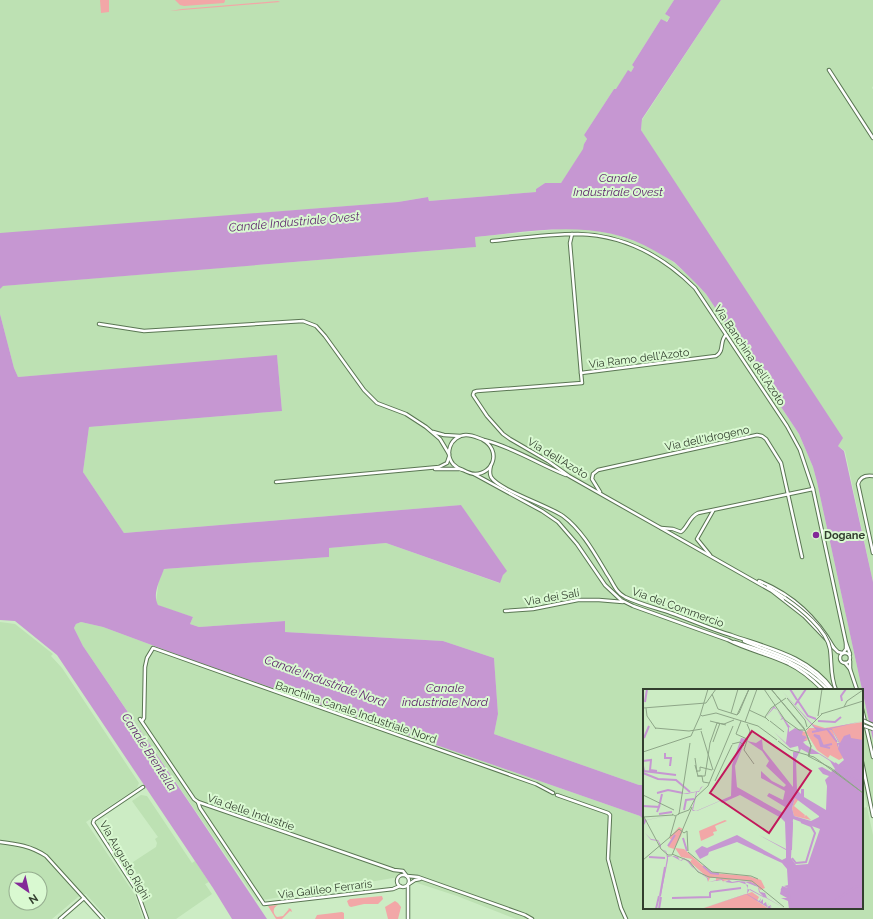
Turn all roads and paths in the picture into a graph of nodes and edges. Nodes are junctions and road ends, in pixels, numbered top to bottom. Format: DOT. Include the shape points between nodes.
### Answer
graph roads {
  1 [pos="829,70"];
  2 [pos="873,138"];
  3 [pos="572,234"];
  4 [pos="492,240"];
  5 [pos="99,324"];
  6 [pos="726,334"];
  7 [pos="581,373"];
  8 [pos="433,432"];
  9 [pos="460,436"];
  10 [pos="483,440"];
  11 [pos="449,454"];
  12 [pos="491,465"];
  13 [pos="432,468"];
  14 [pos="461,470"];
  15 [pos="474,474"];
  16 [pos="569,476"];
  17 [pos="873,476"];
  18 [pos="276,482"];
  19 [pos="813,489"];
  20 [pos="602,494"];
  21 [pos="788,495"];
  22 [pos="713,511"];
  23 [pos="661,528"];
  24 [pos="873,553"];
  25 [pos="710,555"];
  26 [pos="802,557"];
  27 [pos="753,579"];
  28 [pos="626,603"];
  29 [pos="505,611"];
  30 [pos="729,635"];
  31 [pos="728,640"];
  32 [pos="846,643"];
  33 [pos="760,648"];
  34 [pos="843,653"];
  35 [pos="850,655"];
  36 [pos="850,660"];
  37 [pos="843,662"];
  38 [pos="850,669"];
  39 [pos="822,689"];
  40 [pos="827,689"];
  41 [pos="832,689"];
  42 [pos="832,689"];
  43 [pos="833,689"];
  44 [pos="857,689"];
  45 [pos="863,714"];
  46 [pos="141,720"];
  47 [pos="863,720"];
  48 [pos="863,725"];
  49 [pos="873,725"];
  50 [pos="873,729"];
  51 [pos="873,757"];
  52 [pos="863,767"];
  53 [pos="143,787"];
  54 [pos="553,793"];
  55 [pos="557,795"];
  56 [pos="198,802"];
  57 [pos="872,810"];
  58 [pos="873,816"];
  59 [pos="0,842"];
  60 [pos="394,870"];
  61 [pos="407,875"];
  62 [pos="399,877"];
  63 [pos="422,879"];
  64 [pos="398,883"];
  65 [pos="408,884"];
  66 [pos="401,887"];
  67 [pos="389,889"];
  68 [pos="407,894"];
  69 [pos="84,898"];
  70 [pos="60,919"];
  71 [pos="103,919"];
  72 [pos="147,919"];
  73 [pos="408,919"];
  74 [pos="532,919"];
  75 [pos="626,919"];
  1 -- 2 [label="street"];
  3 -- 4 [label="street, Via Banchina dell'Azoto"];
  3 -- 6 [label="street, Via Banchina dell'Azoto" via="611,238 643,249 659,258 682,275 694,288"];
  3 -- 7 [label="street, Via Ramo dell'Azoto" via="570,244"];
  5 -- 8 [label="street" via="144,331 303,321 316,326 364,390 377,403 406,414"];
  6 -- 7 [label="street, Via Ramo dell'Azoto" via="721,352 716,356"];
  6 -- 19 [label="street, Via Banchina dell'Azoto" via="794,439"];
  7 -- 16 [label="street, Via dell'Azoto" via="582,383 477,390 473,393 487,416 503,434"];
  8 -- 9 [label="street"];
  8 -- 11 [label="street"];
  9 -- 10 [label="street" via="471,435"];
  9 -- 11 [label="street" via="452,442"];
  10 -- 12 [label="street" via="493,450"];
  10 -- 16 [label="street" via="513,449"];
  11 -- 13 [label="street" via="445,465"];
  11 -- 14 [label="street" via="452,463"];
  12 -- 15 [label="street" via="483,472"];
  12 -- 30 [label="street, Via del Commercio" via="491,476 502,486 550,508 570,522 617,590 626,598"];
  13 -- 14 [label="street"];
  13 -- 18 [label="street"];
  14 -- 15 [label="street"];
  15 -- 28 [label="street, Via del Commercio" via="558,522 577,544 605,585"];
  16 -- 20 [label="street, Via dell'Azoto"];
  17 -- 24 [label="street" via="863,477 858,483"];
  19 -- 21 [label="street"];
  19 -- 32 [label="street, Via Banchina dell'Azoto"];
  20 -- 21 [label="street, Via dell'Idrogeno" via="592,477 600,469 759,435 766,439 780,461"];
  20 -- 23 [label="street, Via dell'Azoto"];
  21 -- 22 [label="street"];
  21 -- 26 [label="street"];
  22 -- 23 [label="street" via="693,516 681,532"];
  22 -- 25 [label="street" via="697,539"];
  23 -- 25 [label="street, Via dell'Azoto"];
  25 -- 27 [label="street, Via dell'Azoto"];
  27 -- 34 [label="street, Via dell'Azoto" via="796,609 836,650"];
  27 -- 43 [label="street, Via dell'Azoto, bridge" via="785,598 806,615 826,638 830,648"];
  28 -- 29 [label="street, Via dei Sali" via="578,600 533,609"];
  28 -- 31 [label="street, Via del Commercio"];
  30 -- 33 [label="street"];
  30 -- 41 [label="street, Via del Commercio" via="795,658 819,674"];
  31 -- 33 [label="street"];
  31 -- 39 [label="street, Via del Commercio" via="794,667"];
  32 -- 34 [label="street"];
  32 -- 35 [label="street, Via Banchina dell'Azoto"];
  33 -- 40 [label="street" via="800,666"];
  33 -- 42 [label="street" via="801,664"];
  34 -- 35 [label="street"];
  34 -- 37 [label="street" via="840,658"];
  35 -- 36 [label="street"];
  36 -- 37 [label="street"];
  36 -- 38 [label="street"];
  37 -- 38 [label="street"];
  38 -- 44 [label="street"];
  45 -- 51 [label="street"];
  46 -- 54 [label="street, Banchina Canale Industriale Nord" via="144,718 146,662 152,648 536,784"];
  46 -- 56 [label="street, Via delle Industrie"];
  47 -- 49 [label="street, bridge"];
  48 -- 50 [label="street, bridge"];
  52 -- 57 [label="street"];
  53 -- 72 [label="street, Via Augusto Righi" via="93,823 137,891"];
  55 -- 75 [label="street" via="610,815 608,859"];
  56 -- 60 [label="street, Via delle Industrie"];
  56 -- 67 [label="street, Via Galileo Ferraris" via="264,904"];
  57 -- 58 [label="street"];
  59 -- 69 [label="street" via="22,845 40,852"];
  60 -- 61 [label="street, Via delle Industrie"];
  60 -- 62 [label="street"];
  61 -- 62 [label="street"];
  61 -- 63 [label="street, Via delle Industrie"];
  61 -- 65 [label="street"];
  62 -- 64 [label="street"];
  63 -- 65 [label="street" via="416,879"];
  63 -- 74 [label="street, Via delle Industrie"];
  64 -- 66 [label="street"];
  64 -- 67 [label="street, Via Galileo Ferraris"];
  65 -- 66 [label="street"];
  65 -- 68 [label="street"];
  66 -- 67 [label="street, Via Galileo Ferraris"];
  66 -- 68 [label="street"];
  68 -- 73 [label="street"];
  69 -- 70 [label="street"];
  69 -- 71 [label="street"];
}
